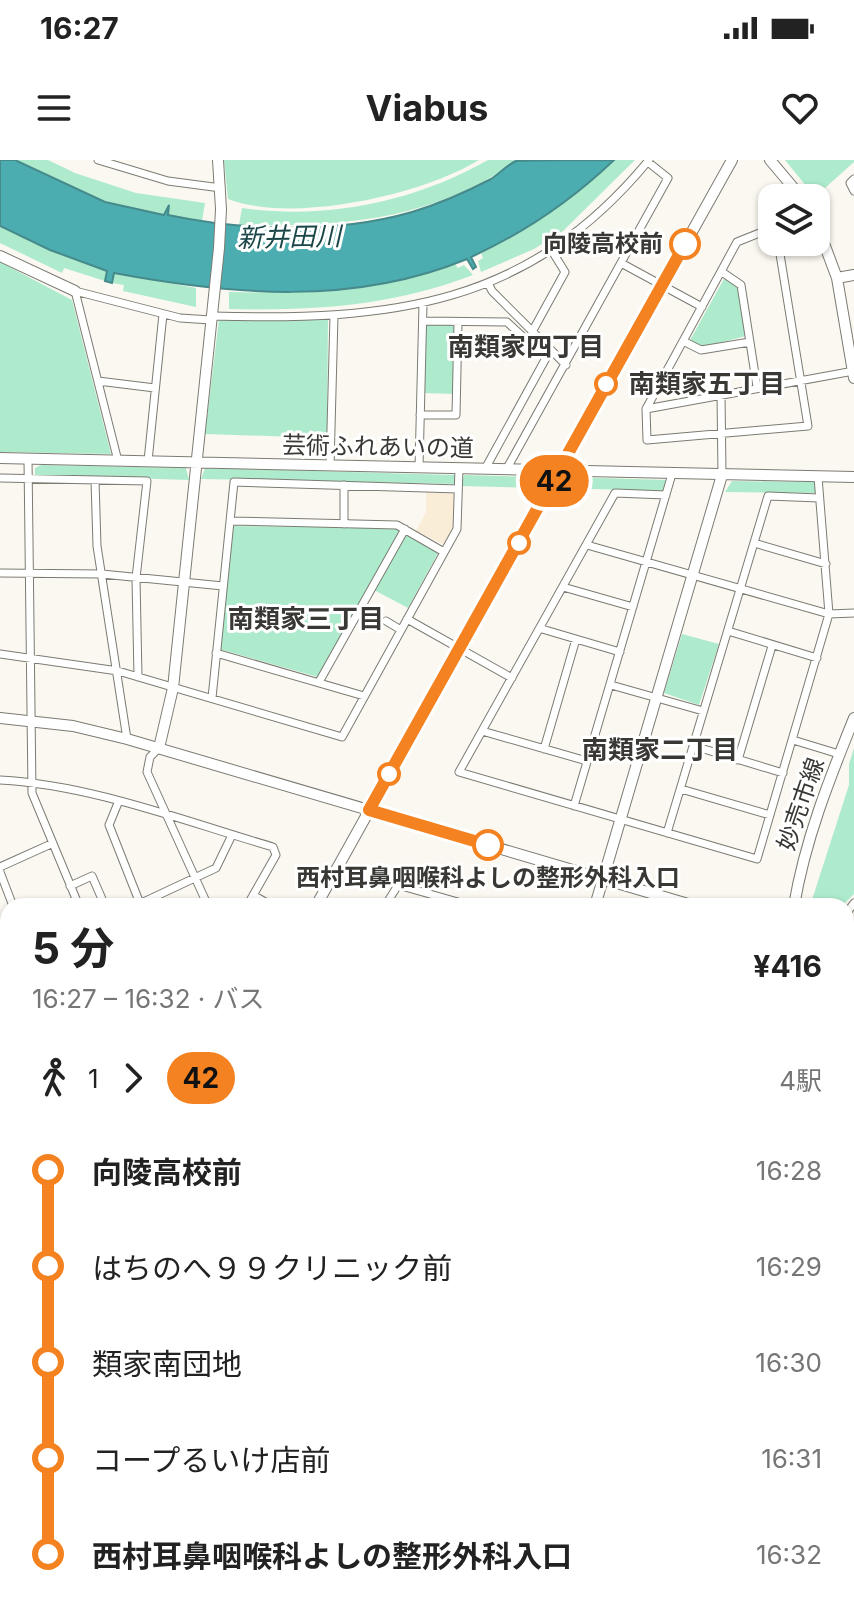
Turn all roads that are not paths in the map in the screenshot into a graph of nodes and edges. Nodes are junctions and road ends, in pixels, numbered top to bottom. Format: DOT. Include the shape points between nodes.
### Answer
graph roads {
  1 [pos="98,160"];
  2 [pos="218,160"];
  3 [pos="732,160"];
  4 [pos="770,160"];
  5 [pos="648,161"];
  6 [pos="854,179"];
  7 [pos="790,184"];
  8 [pos="221,188"];
  9 [pos="854,191"];
  10 [pos="758,234"];
  11 [pos="552,251"];
  12 [pos="0,256"];
  13 [pos="780,256"];
  14 [pos="829,256"];
  15 [pos="621,263"];
  16 [pos="722,272"];
  17 [pos="854,275"];
  18 [pos="837,278"];
  19 [pos="488,283"];
  20 [pos="662,285"];
  21 [pos="75,291"];
  22 [pos="423,304"];
  23 [pos="702,307"];
  24 [pos="212,313"];
  25 [pos="163,314"];
  26 [pos="334,316"];
  27 [pos="423,321"];
  28 [pos="458,322"];
  29 [pos="532,332"];
  30 [pos="683,341"];
  31 [pos="750,342"];
  32 [pos="566,365"];
  33 [pos="854,373"];
  34 [pos="801,380"];
  35 [pos="98,381"];
  36 [pos="757,387"];
  37 [pos="155,388"];
  38 [pos="721,394"];
  39 [pos="646,409"];
  40 [pos="420,415"];
  41 [pos="723,433"];
  42 [pos="0,458"];
  43 [pos="28,459"];
  44 [pos="118,461"];
  45 [pos="148,461"];
  46 [pos="196,462"];
  47 [pos="330,466"];
  48 [pos="419,467"];
  49 [pos="459,468"];
  50 [pos="485,469"];
  51 [pos="506,470"];
  52 [pos="559,471"];
  53 [pos="672,474"];
  54 [pos="722,475"];
  55 [pos="818,477"];
  56 [pos="854,477"];
  57 [pos="0,478"];
  58 [pos="28,479"];
  59 [pos="95,480"];
  60 [pos="344,485"];
  61 [pos="458,489"];
  62 [pos="666,495"];
  63 [pos="819,498"];
  64 [pos="230,521"];
  65 [pos="344,524"];
  66 [pos="405,529"];
  67 [pos="754,543"];
  68 [pos="587,545"];
  69 [pos="444,552"];
  70 [pos="647,560"];
  71 [pos="826,564"];
  72 [pos="0,573"];
  73 [pos="30,574"];
  74 [pos="102,574"];
  75 [pos="694,574"];
  76 [pos="136,578"];
  77 [pos="185,582"];
  78 [pos="223,586"];
  79 [pos="563,587"];
  80 [pos="740,588"];
  81 [pos="633,607"];
  82 [pos="854,613"];
  83 [pos="829,614"];
  84 [pos="407,619"];
  85 [pos="386,621"];
  86 [pos="542,629"];
  87 [pos="401,630"];
  88 [pos="728,631"];
  89 [pos="576,639"];
  90 [pos="772,646"];
  91 [pos="460,648"];
  92 [pos="620,652"];
  93 [pos="216,653"];
  94 [pos="0,654"];
  95 [pos="31,656"];
  96 [pos="817,658"];
  97 [pos="118,671"];
  98 [pos="138,677"];
  99 [pos="512,678"];
  100 [pos="319,682"];
  101 [pos="611,685"];
  102 [pos="173,688"];
  103 [pos="364,696"];
  104 [pos="212,698"];
  105 [pos="656,698"];
  106 [pos="703,711"];
  107 [pos="0,718"];
  108 [pos="854,718"];
  109 [pos="31,719"];
  110 [pos="482,731"];
  111 [pos="127,739"];
  112 [pos="793,740"];
  113 [pos="694,746"];
  114 [pos="159,748"];
  115 [pos="544,749"];
  116 [pos="839,754"];
  117 [pos="738,760"];
  118 [pos="587,761"];
  119 [pos="783,773"];
  120 [pos="0,780"];
  121 [pos="32,782"];
  122 [pos="681,789"];
  123 [pos="118,803"];
  124 [pos="574,806"];
  125 [pos="369,810"];
  126 [pos="770,815"];
  127 [pos="167,816"];
  128 [pos="621,819"];
  129 [pos="667,833"];
  130 [pos="232,835"];
  131 [pos="51,844"];
  132 [pos="0,870"];
  133 [pos="195,879"];
  134 [pos="604,879"];
  135 [pos="70,886"];
  136 [pos="253,895"];
  137 [pos="10,898"];
  138 [pos="75,898"];
  139 [pos="102,898"];
  140 [pos="136,898"];
  141 [pos="154,898"];
  142 [pos="204,898"];
  143 [pos="251,898"];
  144 [pos="258,898"];
  145 [pos="320,898"];
  146 [pos="390,898"];
  147 [pos="444,898"];
  148 [pos="598,898"];
  149 [pos="668,898"];
  150 [pos="795,898"];
  1 -- 8 [label="street" via="168,181"];
  2 -- 8 [label="street"];
  3 -- 20 [label="street"];
  4 -- 7 [label="street"];
  5 -- 11 [label="street" via="611,205"];
  5 -- 15 [label="street" via="668,178"];
  6 -- 9 [label="street"];
  8 -- 24 [label="street"];
  10 -- 16 [label="street" via="737,242"];
  11 -- 19 [label="street"];
  11 -- 29 [label="street" via="565,272"];
  12 -- 21 [label="street"];
  13 -- 34 [label="street"];
  14 -- 18 [label="street"];
  15 -- 20 [label="street"];
  15 -- 32 [label="street"];
  16 -- 23 [label="street"];
  16 -- 31 [label="street" via="741,285"];
  17 -- 18 [label="street"];
  18 -- 33 [label="street"];
  19 -- 22 [label="street"];
  19 -- 29 [label="street"];
  20 -- 23 [label="street"];
  20 -- 52 [label="street"];
  21 -- 25 [label="street"];
  21 -- 35 [label="street"];
  22 -- 26 [label="street"];
  22 -- 27 [label="street"];
  23 -- 30 [label="street"];
  24 -- 25 [label="street"];
  24 -- 26 [label="street"];
  24 -- 46 [label="street"];
  25 -- 37 [label="street"];
  26 -- 47 [label="street"];
  27 -- 28 [label="street"];
  27 -- 40 [label="street"];
  28 -- 40 [label="street" via="456,415"];
  28 -- 50 [label="street" via="507,322 546,358"];
  29 -- 32 [label="street"];
  30 -- 31 [label="street" via="701,350"];
  30 -- 39 [label="street"];
  31 -- 36 [label="street"];
  32 -- 51 [label="street"];
  33 -- 34 [label="street"];
  34 -- 36 [label="street"];
  34 -- 41 [label="street" via="808,426"];
  35 -- 37 [label="street"];
  35 -- 44 [label="street"];
  36 -- 38 [label="street"];
  37 -- 45 [label="street"];
  38 -- 39 [label="street"];
  38 -- 41 [label="street"];
  39 -- 41 [label="street" via="647,440"];
  40 -- 48 [label="street"];
  41 -- 54 [label="street"];
  42 -- 43 [label="street, 芸術ふれあいの道"];
  43 -- 44 [label="street, 芸術ふれあいの道"];
  43 -- 58 [label="street"];
  44 -- 45 [label="street, 芸術ふれあいの道"];
  45 -- 46 [label="street, 芸術ふれあいの道"];
  46 -- 47 [label="street, 芸術ふれあいの道"];
  46 -- 77 [label="street"];
  47 -- 48 [label="street, 芸術ふれあいの道"];
  48 -- 49 [label="street, 芸術ふれあいの道"];
  49 -- 50 [label="street, 芸術ふれあいの道"];
  49 -- 61 [label="street"];
  50 -- 51 [label="street, 芸術ふれあいの道"];
  51 -- 52 [label="street, 芸術ふれあいの道"];
  52 -- 53 [label="street, 芸術ふれあいの道"];
  52 -- 91 [label="street"];
  53 -- 54 [label="street, 芸術ふれあいの道"];
  53 -- 62 [label="street"];
  54 -- 55 [label="street, 芸術ふれあいの道"];
  54 -- 75 [label="street"];
  55 -- 56 [label="street, 芸術ふれあいの道"];
  55 -- 63 [label="street"];
  57 -- 58 [label="street"];
  58 -- 59 [label="street"];
  58 -- 73 [label="street"];
  59 -- 74 [label="street"];
  59 -- 76 [label="street" via="147,481"];
  60 -- 61 [label="street"];
  60 -- 64 [label="street" via="234,482"];
  60 -- 65 [label="street"];
  61 -- 69 [label="street" via="457,529"];
  62 -- 68 [label="street" via="615,493"];
  62 -- 70 [label="street"];
  63 -- 67 [label="street" via="768,496"];
  63 -- 71 [label="street"];
  64 -- 65 [label="street"];
  64 -- 78 [label="street"];
  65 -- 66 [label="street"];
  66 -- 69 [label="street"];
  66 -- 100 [label="street"];
  67 -- 71 [label="street"];
  67 -- 80 [label="street"];
  68 -- 70 [label="street"];
  68 -- 79 [label="street"];
  69 -- 84 [label="street"];
  70 -- 75 [label="street"];
  70 -- 81 [label="street"];
  71 -- 83 [label="street"];
  72 -- 73 [label="street"];
  73 -- 74 [label="street"];
  73 -- 95 [label="street"];
  74 -- 76 [label="street"];
  74 -- 97 [label="street"];
  75 -- 80 [label="street"];
  75 -- 105 [label="street"];
  76 -- 77 [label="street"];
  76 -- 98 [label="street"];
  77 -- 78 [label="street"];
  77 -- 102 [label="street"];
  78 -- 93 [label="street"];
  79 -- 81 [label="street"];
  79 -- 86 [label="street"];
  80 -- 83 [label="street"];
  80 -- 88 [label="street"];
  81 -- 92 [label="street"];
  82 -- 83 [label="street"];
  83 -- 96 [label="street"];
  84 -- 87 [label="street"];
  84 -- 91 [label="street"];
  85 -- 87 [label="street"];
  86 -- 89 [label="street"];
  86 -- 99 [label="street"];
  87 -- 103 [label="street"];
  88 -- 90 [label="street"];
  88 -- 106 [label="street"];
  89 -- 92 [label="street"];
  89 -- 115 [label="street"];
  90 -- 96 [label="street"];
  90 -- 117 [label="street"];
  91 -- 99 [label="street"];
  91 -- 125 [label="street"];
  92 -- 101 [label="street"];
  93 -- 100 [label="street"];
  93 -- 104 [label="street"];
  94 -- 95 [label="street"];
  95 -- 97 [label="street"];
  95 -- 109 [label="street"];
  96 -- 112 [label="street"];
  97 -- 98 [label="street"];
  97 -- 111 [label="street"];
  98 -- 102 [label="street"];
  99 -- 110 [label="street"];
  100 -- 103 [label="street"];
  101 -- 105 [label="street"];
  101 -- 118 [label="street"];
  102 -- 104 [label="street"];
  102 -- 114 [label="street"];
  103 -- 104 [label="street" via="342,737"];
  105 -- 106 [label="street"];
  105 -- 128 [label="street"];
  106 -- 113 [label="street"];
  107 -- 109 [label="street"];
  108 -- 116 [label="street, 妙売市線"];
  109 -- 111 [label="street"];
  109 -- 121 [label="street"];
  110 -- 115 [label="street"];
  110 -- 124 [label="street" via="459,772"];
  111 -- 114 [label="street"];
  112 -- 116 [label="street"];
  112 -- 119 [label="street"];
  113 -- 117 [label="street"];
  113 -- 122 [label="street"];
  114 -- 125 [label="street"];
  114 -- 127 [label="street" via="150,757 147,772"];
  115 -- 118 [label="street"];
  116 -- 150 [label="street, 妙売市線" via="801,865"];
  117 -- 119 [label="street"];
  118 -- 124 [label="street"];
  119 -- 126 [label="street"];
  120 -- 121 [label="street"];
  121 -- 123 [label="street"];
  121 -- 131 [label="street" via="35,808"];
  122 -- 126 [label="street"];
  122 -- 129 [label="street"];
  123 -- 127 [label="street"];
  123 -- 140 [label="street" via="109,825"];
  124 -- 128 [label="street"];
  125 -- 134 [label="street"];
  125 -- 145 [label="street"];
  126 -- 129 [label="street" via="757,859"];
  127 -- 130 [label="street"];
  127 -- 133 [label="street"];
  128 -- 129 [label="street"];
  128 -- 134 [label="street"];
  130 -- 133 [label="street" via="216,868"];
  130 -- 136 [label="street" via="276,851"];
  131 -- 132 [label="street"];
  131 -- 135 [label="street"];
  132 -- 137 [label="street"];
  133 -- 141 [label="street"];
  133 -- 142 [label="street"];
  134 -- 148 [label="street"];
  134 -- 149 [label="street"];
  135 -- 138 [label="street"];
  135 -- 139 [label="street" via="92,876"];
  136 -- 143 [label="street"];
  136 -- 144 [label="street"];
  146 -- 147 [label="street" via="398,885"];
}
